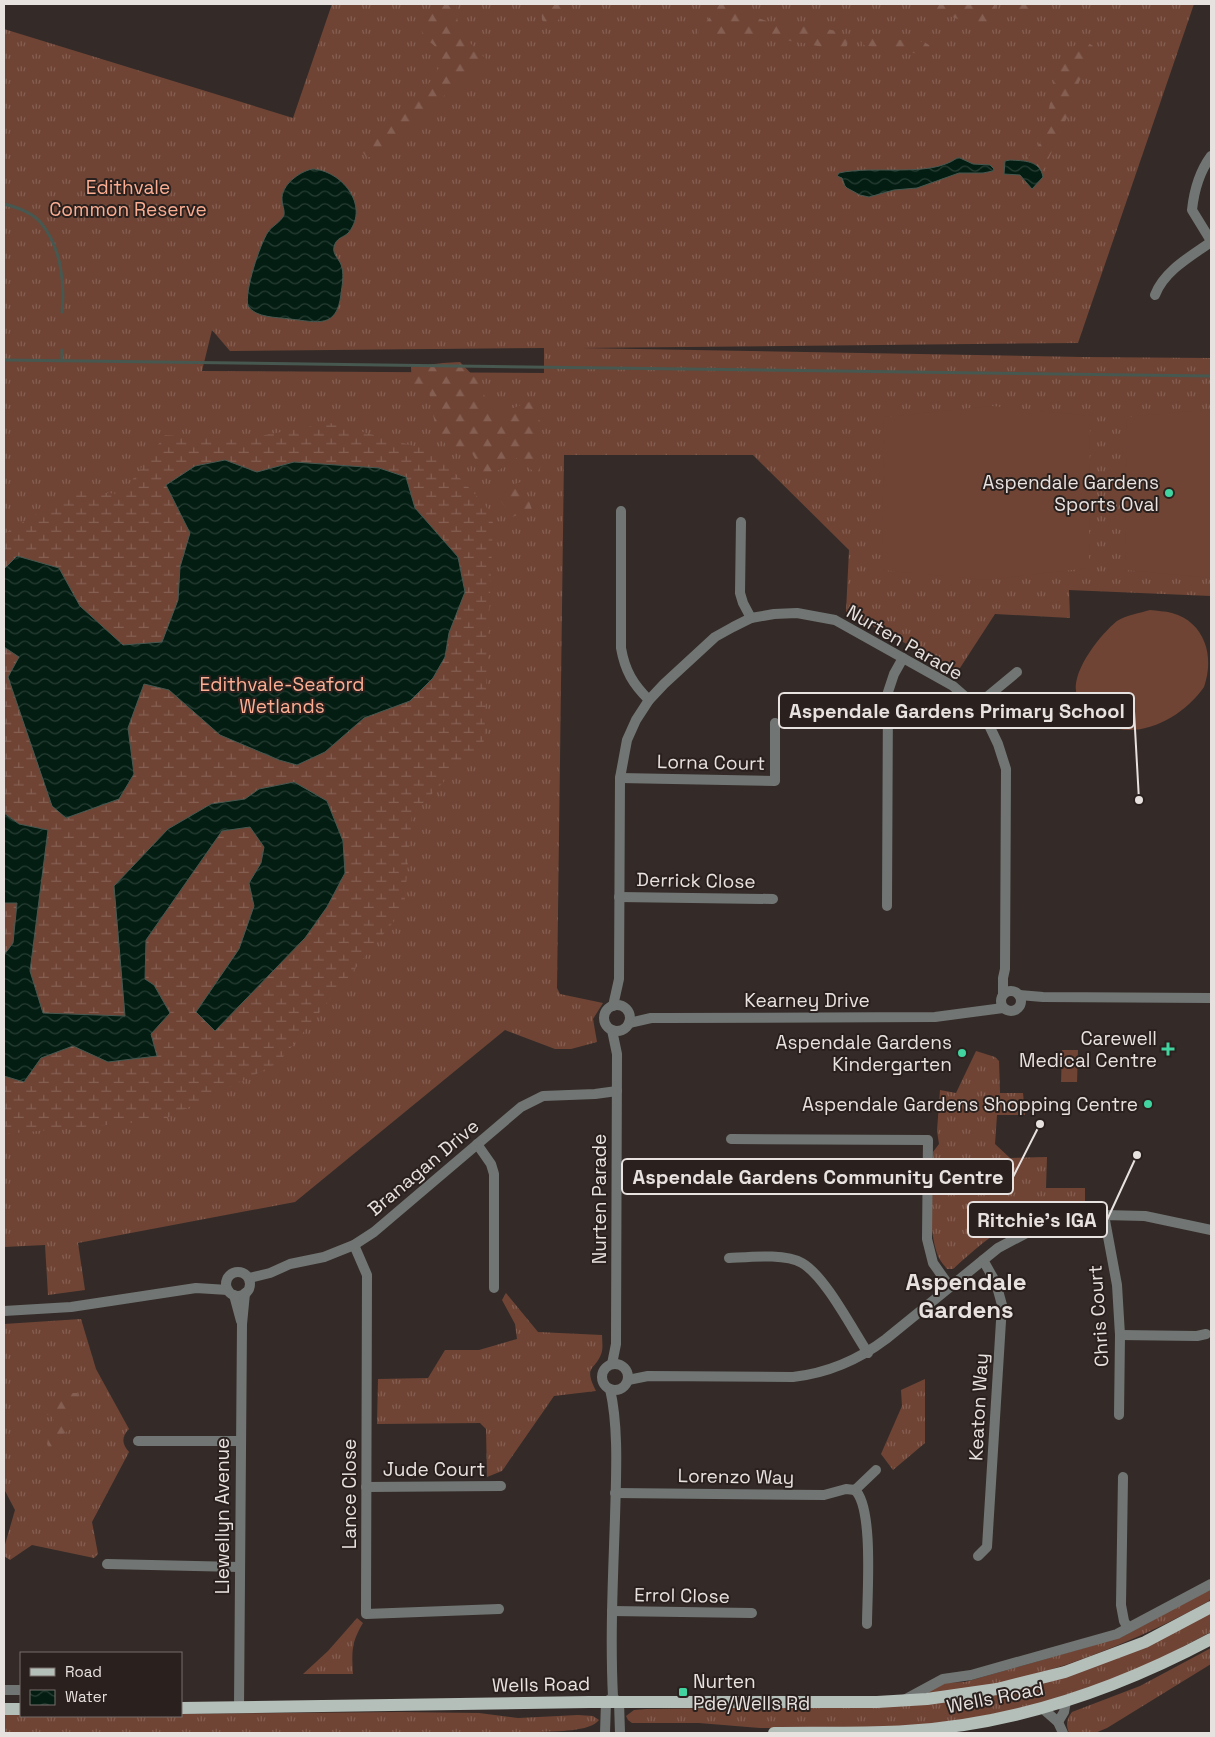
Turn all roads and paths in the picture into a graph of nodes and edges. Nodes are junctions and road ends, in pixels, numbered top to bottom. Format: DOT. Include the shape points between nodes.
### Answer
graph roads {
  1 [pos="1211,156"];
  2 [pos="1211,242"];
  3 [pos="1155,295"];
  4 [pos="621,511"];
  5 [pos="741,522"];
  6 [pos="751,618"];
  7 [pos="903,658"];
  8 [pos="1017,672"];
  9 [pos="648,700"];
  10 [pos="976,706"];
  11 [pos="775,723"];
  12 [pos="620,778"];
  13 [pos="619,897"];
  14 [pos="773,899"];
  15 [pos="886,906"];
  16 [pos="619,979"];
  17 [pos="1010,998"];
  18 [pos="1211,998"];
  19 [pos="613,1006"];
  20 [pos="627,1009"];
  21 [pos="651,1018"];
  22 [pos="626,1026"];
  23 [pos="612,1030"];
  24 [pos="617,1054"];
  25 [pos="617,1095"];
  26 [pos="732,1139"];
  27 [pos="477,1144"];
  28 [pos="1104,1215"];
  29 [pos="1211,1230"];
  30 [pos="354,1245"];
  31 [pos="729,1258"];
  32 [pos="983,1260"];
  33 [pos="270,1272"];
  34 [pos="249,1278"];
  35 [pos="950,1287"];
  36 [pos="494,1288"];
  37 [pos="237,1290"];
  38 [pos="4,1311"];
  39 [pos="1206,1334"];
  40 [pos="1120,1335"];
  41 [pos="868,1352"];
  42 [pos="620,1376"];
  43 [pos="1119,1415"];
  44 [pos="138,1441"];
  45 [pos="240,1441"];
  46 [pos="876,1470"];
  47 [pos="1123,1477"];
  48 [pos="366,1486"];
  49 [pos="501,1486"];
  50 [pos="855,1490"];
  51 [pos="615,1493"];
  52 [pos="978,1556"];
  53 [pos="107,1564"];
  54 [pos="239,1567"];
  55 [pos="1211,1584"];
  56 [pos="1211,1607"];
  57 [pos="499,1609"];
  58 [pos="612,1611"];
  59 [pos="752,1613"];
  60 [pos="867,1624"];
  61 [pos="1128,1628"];
  62 [pos="1211,1639"];
  63 [pos="4,1690"];
  64 [pos="20,1690"];
  65 [pos="613,1700"];
  66 [pos="901,1701"];
  67 [pos="1066,1701"];
  68 [pos="182,1707"];
  69 [pos="239,1707"];
  70 [pos="1042,1708"];
  71 [pos="4,1709"];
  72 [pos="20,1709"];
  73 [pos="1058,1722"];
  74 [pos="605,1733"];
  75 [pos="620,1733"];
  76 [pos="774,1733"];
  77 [pos="1063,1733"];
  1 -- 2 [label="street" via="1198,182 1192,210"];
  2 -- 3 [label="street" via="1171,272"];
  4 -- 9 [label="street" via="621,648 624,665"];
  5 -- 6 [label="street" via="740,593"];
  6 -- 7 [label="street, Nurten Parade" via="797,613 835,620"];
  6 -- 9 [label="street, Nurten Parade" via="715,637"];
  7 -- 10 [label="street, Nurten Parade" via="953,686"];
  7 -- 15 [label="street" via="888,692"];
  8 -- 10 [label="street"];
  9 -- 12 [label="street, Nurten Parade" via="627,740"];
  10 -- 17 [label="street, Nurten Parade" via="998,744 1006,769 1003,978"];
  11 -- 12 [label="street, Lorna Court" via="774,781"];
  12 -- 13 [label="street, Nurten Parade"];
  13 -- 14 [label="street, Derrick Close"];
  13 -- 16 [label="street, Nurten Parade"];
  16 -- 19 [label="street, Nurten Parade"];
  16 -- 20 [label="street, Nurten Parade"];
  17 -- 18 [label="street, Kearney Drive"];
  17 -- 21 [label="street, Kearney Drive" via="962,1013 935,1017"];
  19 -- 20 [label="street"];
  19 -- 23 [label="street" via="606,1011 604,1020"];
  20 -- 21 [label="street, Kearney Drive"];
  20 -- 22 [label="street" via="630,1019"];
  21 -- 22 [label="street, Kearney Drive"];
  22 -- 23 [label="street"];
  22 -- 24 [label="street, Nurten Parade"];
  23 -- 24 [label="street, Nurten Parade"];
  24 -- 25 [label="street, Nurten Parade"];
  25 -- 27 [label="street, Branagan Drive" via="543,1096 521,1107"];
  25 -- 42 [label="street, Nurten Parade" via="616,1344"];
  26 -- 35 [label="street" via="928,1140 926,1239 933,1263"];
  27 -- 30 [label="street, Branagan Drive" via="374,1232"];
  27 -- 36 [label="street" via="494,1174"];
  28 -- 29 [label="street" via="1145,1216"];
  28 -- 32 [label="street" via="1036,1228 998,1248"];
  28 -- 40 [label="street, Chris Court" via="1117,1285"];
  30 -- 33 [label="street, Branagan Drive"];
  30 -- 48 [label="street, Lance Close" via="367,1275"];
  31 -- 41 [label="street" via="776,1256 801,1262 819,1277"];
  32 -- 35 [label="street"];
  32 -- 52 [label="street, Keaton Way" via="996,1282 1002,1305 987,1547"];
  33 -- 34 [label="street, Branagan Drive"];
  33 -- 37 [label="street, Branagan Drive"];
  34 -- 37 [label="street, Llewellyn Avenue" via="250,1282"];
  34 -- 37 [label="street, Branagan Drive" via="243,1273 231,1274"];
  35 -- 41 [label="street"];
  37 -- 38 [label="street" via="196,1288 71,1307"];
  37 -- 45 [label="street, Llewellyn Avenue" via="242,1324"];
  39 -- 40 [label="street"];
  40 -- 43 [label="street, Chris Court"];
  41 -- 42 [label="street" via="840,1366 793,1377"];
  42 -- 51 [label="street, Nurten Parade" via="615,1408"];
  44 -- 45 [label="street"];
  45 -- 54 [label="street, Llewellyn Avenue"];
  46 -- 50 [label="street"];
  47 -- 61 [label="street" via="1121,1606"];
  48 -- 49 [label="street, Jude Court"];
  48 -- 57 [label="street, Lance Close" via="366,1614"];
  50 -- 51 [label="street, Lorenzo Way" via="815,1495"];
  50 -- 60 [label="street" via="861,1498 867,1522"];
  51 -- 58 [label="street, Nurten Parade"];
  53 -- 54 [label="street"];
  54 -- 69 [label="street, Llewellyn Avenue"];
  55 -- 61 [label="street, Wells Road"];
  56 -- 66 [label="main road, Wells Road" via="1145,1642 1065,1672 980,1692"];
  58 -- 59 [label="street, Errol Close"];
  58 -- 65 [label="street, Nurten Parade"];
  61 -- 66 [label="street, Wells Road" via="1117,1634 971,1676 943,1679"];
  62 -- 67 [label="main road, Wells Road" via="1148,1671"];
  63 -- 64 [label="street"];
  65 -- 66 [label="main road, Wells Road"];
  65 -- 69 [label="main road, Wells Road"];
  65 -- 74 [label="street, Nurten Parade"];
  65 -- 75 [label="street, Nurten Parade"];
  67 -- 70 [label="main road, Wells Road"];
  67 -- 73 [label="street"];
  68 -- 69 [label="main road, Wells Road"];
  70 -- 73 [label="street"];
  70 -- 76 [label="main road, Wells Road" via="973,1723 907,1731"];
  71 -- 72 [label="main road"];
  73 -- 77 [label="street"];
}
